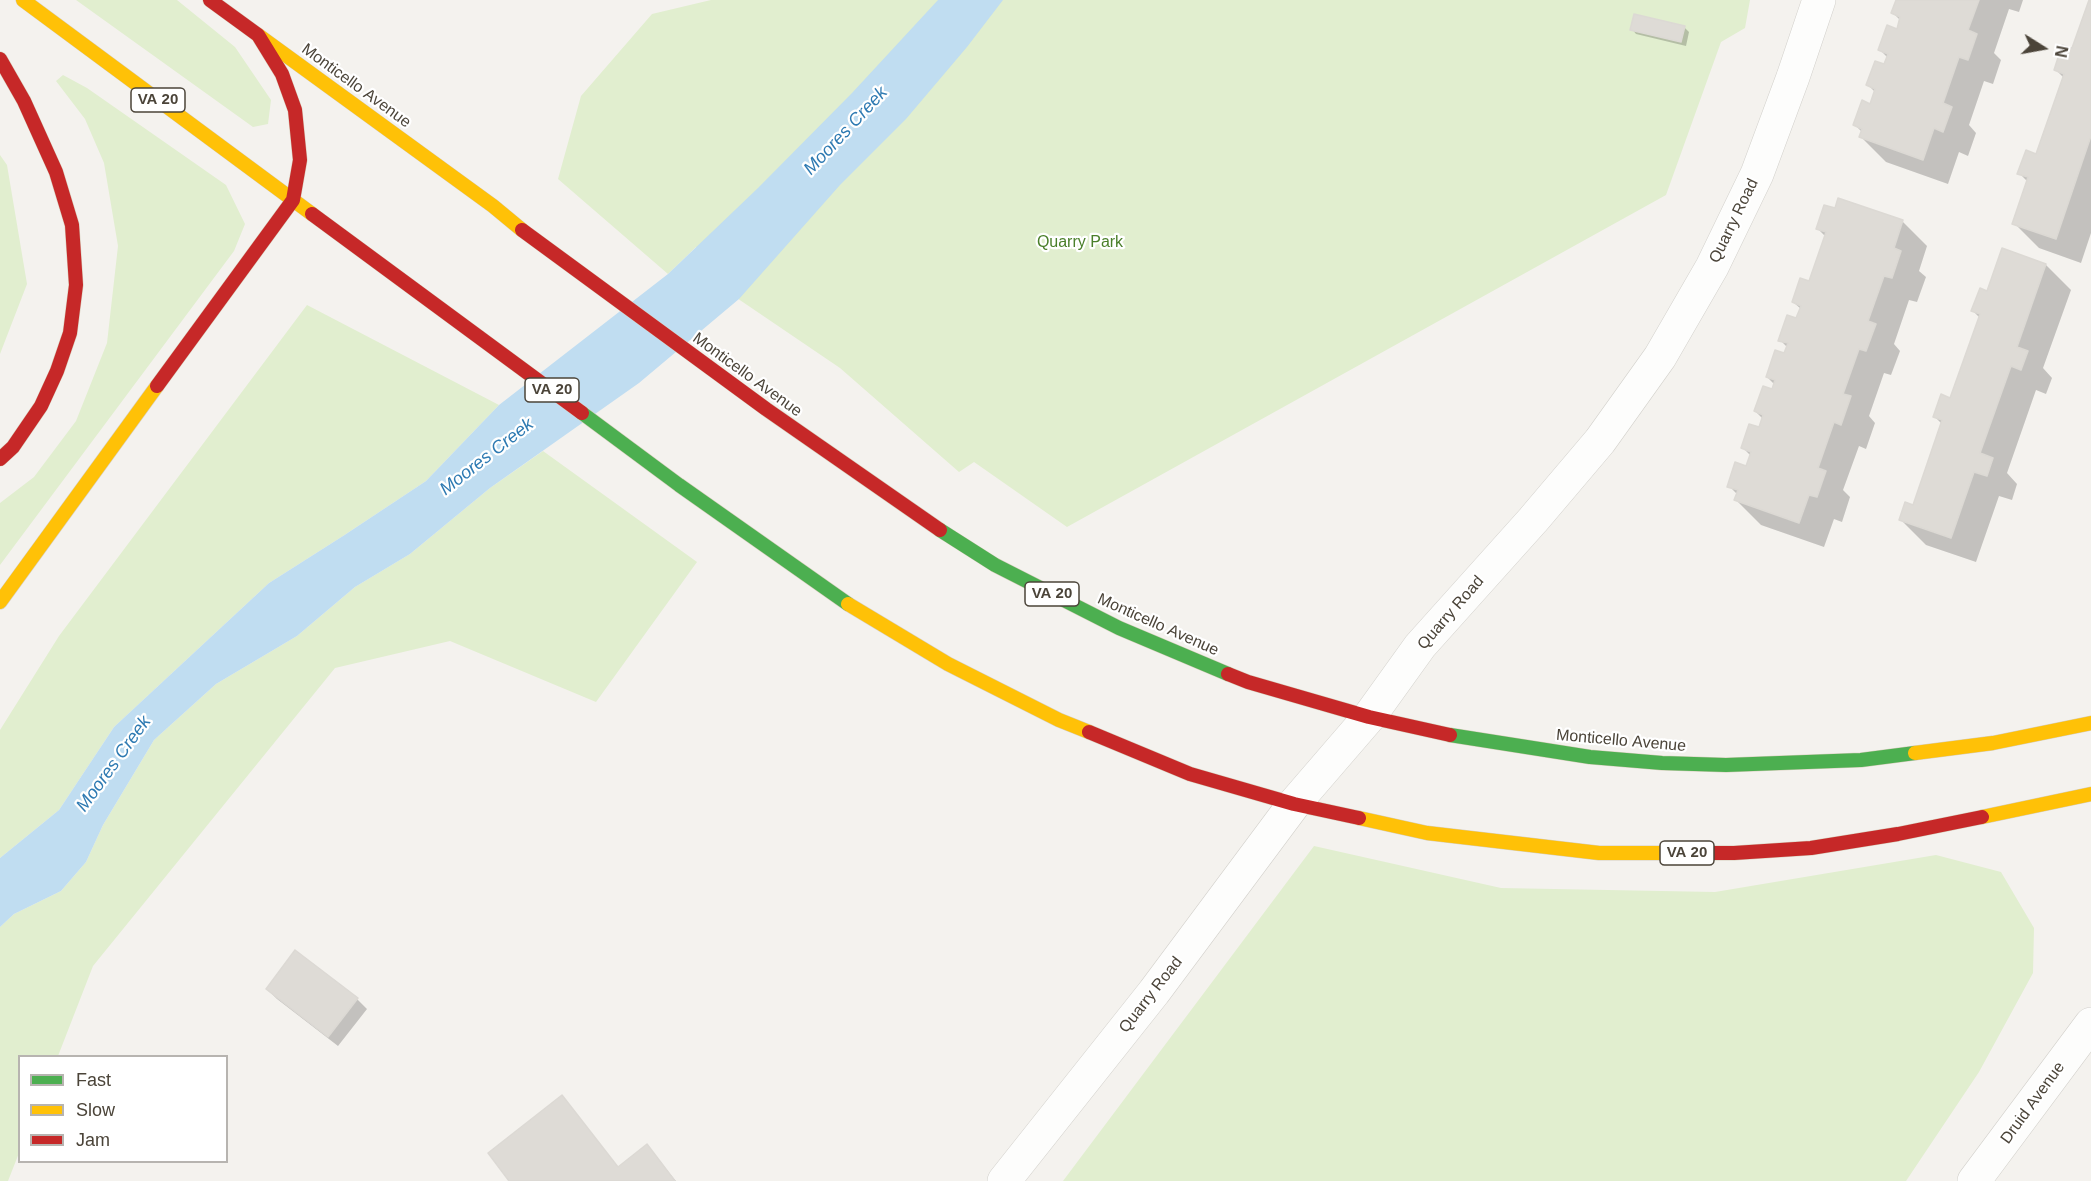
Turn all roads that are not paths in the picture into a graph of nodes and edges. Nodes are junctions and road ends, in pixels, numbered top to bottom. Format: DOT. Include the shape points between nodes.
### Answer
graph roads {
  1 [pos="23,0"];
  2 [pos="210,0"];
  3 [pos="1819,0"];
  4 [pos="258,35"];
  5 [pos="0,59"];
  6 [pos="293,200"];
  7 [pos="0,459"];
  8 [pos="0,602"];
  9 [pos="1369,717"];
  10 [pos="2091,723"];
  11 [pos="2091,794"];
  12 [pos="1294,804"];
  13 [pos="2091,1024"];
  14 [pos="1004,1181"];
  15 [pos="1974,1181"];
  1 -- 6 [label="main road, VA 20"];
  2 -- 4 [label="main road, Monticello Avenue / VA 20"];
  3 -- 9 [label="street, Quarry Road" via="1757,174 1713,267 1660,357 1600,441 1420,646"];
  4 -- 6 [label="main road" via="282,74 296,110 300,160"];
  4 -- 9 [label="main road, Monticello Avenue / VA 20" via="766,409 995,565 1119,628 1248,682"];
  5 -- 7 [label="main road" via="56,171 72,225 76,285 70,333 57,371 41,406"];
  6 -- 8 [label="main road"];
  6 -- 12 [label="main road, VA 20" via="679,485 842,600 948,664 1059,720 1190,774"];
  9 -- 10 [label="main road, Monticello Avenue / VA 20" via="1453,736 1590,757 1726,765 1861,760 1926,753"];
  9 -- 12 [label="street, Quarry Road"];
  11 -- 12 [label="main road, VA 20" via="1898,834 1811,848 1734,853 1599,853 1535,846 1427,833"];
  12 -- 14 [label="street, Quarry Road" via="1154,992"];
  13 -- 15 [label="street, Druid Avenue"];
}
